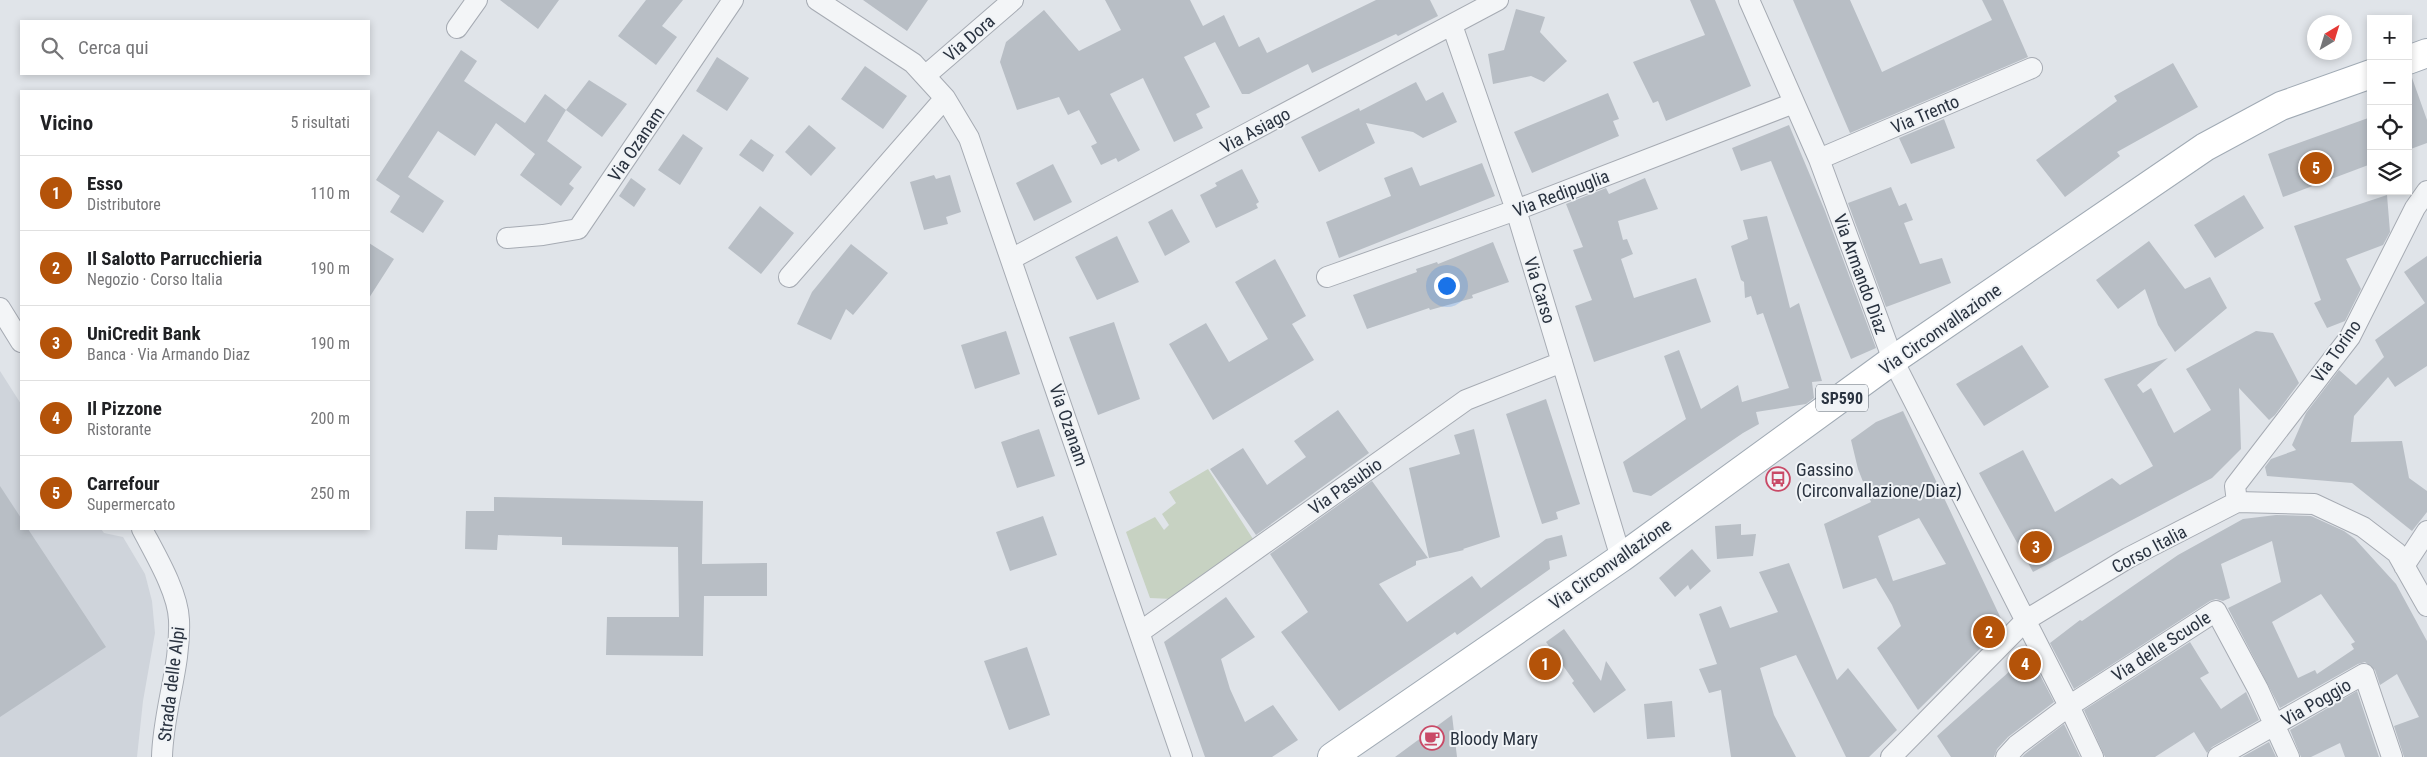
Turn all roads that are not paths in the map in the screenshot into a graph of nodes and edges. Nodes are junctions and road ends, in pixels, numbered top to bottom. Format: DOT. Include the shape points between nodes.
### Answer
graph roads {
  1 [pos="477,0"];
  2 [pos="734,0"];
  3 [pos="817,0"];
  4 [pos="1013,0"];
  5 [pos="1498,0"];
  6 [pos="1749,0"];
  7 [pos="1452,25"];
  8 [pos="457,28"];
  9 [pos="2427,53"];
  10 [pos="2412,59"];
  11 [pos="2032,68"];
  12 [pos="2367,75"];
  13 [pos="925,76"];
  14 [pos="945,98"];
  15 [pos="1794,103"];
  16 [pos="1819,159"];
  17 [pos="2427,191"];
  18 [pos="1516,210"];
  19 [pos="507,238"];
  20 [pos="1011,259"];
  21 [pos="789,277"];
  22 [pos="1327,278"];
  23 [pos="0,308"];
  24 [pos="20,340"];
  25 [pos="1893,360"];
  26 [pos="1562,362"];
  27 [pos="2237,502"];
  28 [pos="142,530"];
  29 [pos="2427,531"];
  30 [pos="1621,558"];
  31 [pos="2404,566"];
  32 [pos="2427,606"];
  33 [pos="2026,620"];
  34 [pos="1140,632"];
  35 [pos="2069,706"];
  36 [pos="2275,726"];
  37 [pos="162,757"];
  38 [pos="1182,757"];
  39 [pos="1332,757"];
  40 [pos="1890,757"];
  41 [pos="2006,757"];
  42 [pos="2093,757"];
  43 [pos="2218,757"];
  44 [pos="2289,757"];
  45 [pos="2392,757"];
  1 -- 8 [label="street"];
  2 -- 19 [label="street, Via Ozanam" via="578,229"];
  3 -- 13 [label="street, Via Ozanam" via="913,63"];
  4 -- 13 [label="street, Via Dora"];
  5 -- 7 [label="street, Via Asiago"];
  6 -- 15 [label="street, Via Armando Diaz"];
  7 -- 18 [label="street, Via Carso"];
  7 -- 20 [label="street, Via Asiago"];
  9 -- 10 [label="main road"];
  11 -- 16 [label="street, Via Trento"];
  12 -- 25 [label="main road, Via Circonvallazione / SP590" via="2281,106 2205,147"];
  13 -- 14 [label="street, Via Ozanam"];
  14 -- 20 [label="street, Via Ozanam" via="969,138"];
  14 -- 21 [label="street"];
  15 -- 16 [label="street, Via Armando Diaz"];
  15 -- 18 [label="street, Via Redipuglia"];
  16 -- 25 [label="street, Via Armando Diaz"];
  17 -- 27 [label="street, Via Torino" via="2415,208 2350,337 2236,486"];
  18 -- 22 [label="street, Via Redipuglia"];
  18 -- 26 [label="street, Via Carso"];
  20 -- 34 [label="street, Via Ozanam"];
  23 -- 24 [label="street"];
  25 -- 30 [label="main road, Via Circonvallazione / SP590"];
  25 -- 33 [label="street, Via Armando Diaz"];
  26 -- 30 [label="street, Via Carso"];
  26 -- 34 [label="street, Via Pasubio" via="1466,400"];
  27 -- 31 [label="street, Corso Italia" via="2314,504 2362,527 2397,553"];
  27 -- 33 [label="street, Corso Italia" via="2128,558"];
  28 -- 37 [label="street, Strada delle Alpi" via="176,600 179,619 178,648"];
  29 -- 31 [label="street"];
  30 -- 39 [label="main road, Via Circonvallazione / SP590"];
  31 -- 32 [label="street, Corso Italia"];
  33 -- 35 [label="street, Via Armando Diaz"];
  33 -- 40 [label="street, Corso Italia"];
  34 -- 38 [label="street, Via Ozanam"];
  35 -- 36 [label="street, Via delle Scuole" via="2216,611"];
  35 -- 41 [label="street"];
  35 -- 42 [label="street, Via Armando Diaz"];
  36 -- 43 [label="street, Via Poggio"];
  36 -- 44 [label="street, Via delle Scuole"];
  36 -- 45 [label="street, Via Poggio" via="2364,674"];
}
